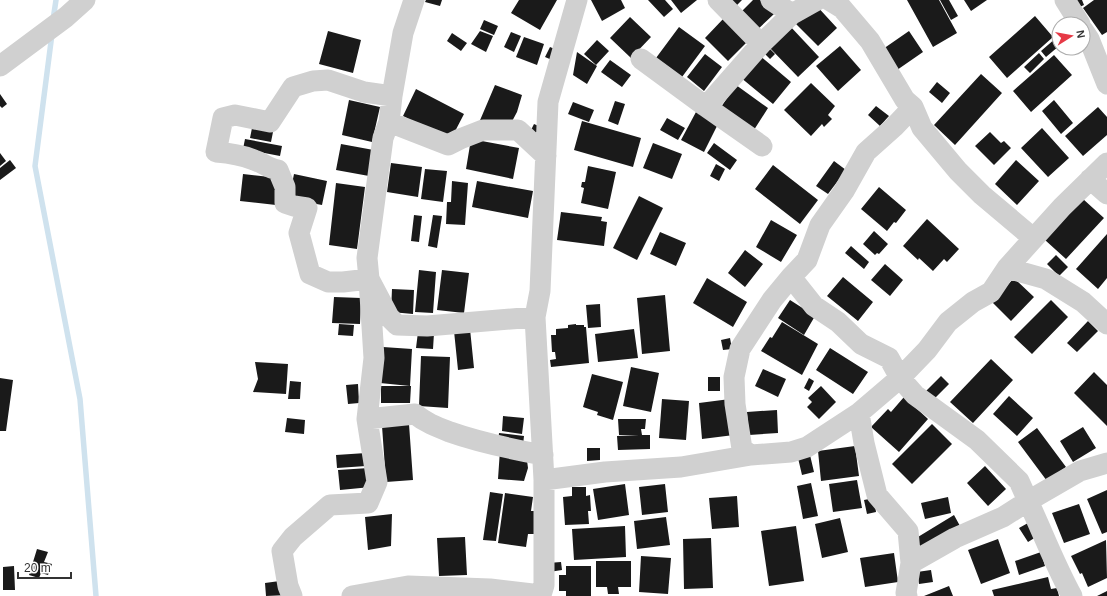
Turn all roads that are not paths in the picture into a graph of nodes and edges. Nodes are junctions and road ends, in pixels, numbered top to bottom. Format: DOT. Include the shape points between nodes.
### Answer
graph roads {
  1 [pos="85,0"];
  2 [pos="414,0"];
  3 [pos="576,0"];
  4 [pos="718,0"];
  5 [pos="771,0"];
  6 [pos="817,0"];
  7 [pos="829,0"];
  8 [pos="1065,0"];
  9 [pos="792,14"];
  10 [pos="1075,16"];
  11 [pos="761,44"];
  12 [pos="1091,44"];
  13 [pos="641,60"];
  14 [pos="0,66"];
  15 [pos="1107,84"];
  16 [pos="392,96"];
  17 [pos="705,106"];
  18 [pos="913,107"];
  19 [pos="389,122"];
  20 [pos="762,146"];
  21 [pos="546,156"];
  22 [pos="1107,163"];
  23 [pos="1090,180"];
  24 [pos="1107,194"];
  25 [pos="1033,238"];
  26 [pos="1007,268"];
  27 [pos="791,277"];
  28 [pos="369,279"];
  29 [pos="535,317"];
  30 [pos="1107,324"];
  31 [pos="900,378"];
  32 [pos="859,413"];
  33 [pos="367,419"];
  34 [pos="543,455"];
  35 [pos="751,455"];
  36 [pos="1107,463"];
  37 [pos="544,480"];
  38 [pos="1028,501"];
  39 [pos="911,563"];
  40 [pos="468,592"];
  41 [pos="292,596"];
  42 [pos="352,596"];
  43 [pos="907,596"];
  44 [pos="1072,596"];
  1 -- 14 [label="street"];
  2 -- 16 [label="street" via="404,33"];
  3 -- 21 [label="street" via="548,102"];
  4 -- 11 [label="street"];
  5 -- 9 [label="street"];
  6 -- 9 [label="street"];
  7 -- 18 [label="street" via="842,8 870,41 905,100"];
  8 -- 10 [label="street"];
  9 -- 11 [label="street"];
  11 -- 17 [label="street"];
  12 -- 15 [label="street"];
  13 -- 17 [label="street"];
  16 -- 19 [label="street"];
  16 -- 28 [label="street" via="364,92 328,80 313,80 293,87 270,122 235,115 223,118 216,152 256,160 278,170 285,187 285,203 307,208 298,233 310,274 328,282"];
  17 -- 20 [label="street"];
  18 -- 25 [label="street" via="922,128 958,171"];
  18 -- 27 [label="street" via="866,152 844,191 820,225 807,260"];
  19 -- 21 [label="street" via="448,145 484,130 518,130"];
  19 -- 28 [label="street" via="383,138 371,224 367,258"];
  21 -- 29 [label="street" via="540,291"];
  22 -- 23 [label="street"];
  23 -- 24 [label="street"];
  23 -- 25 [label="street"];
  25 -- 26 [label="street"];
  26 -- 30 [label="street" via="1046,279 1083,302"];
  26 -- 31 [label="street" via="991,292 973,302 948,322"];
  27 -- 31 [label="street" via="814,306 838,322 861,344 889,358"];
  27 -- 35 [label="street" via="772,300 740,349 734,377 736,404 742,449"];
  28 -- 29 [label="street" via="389,317 397,325 427,326"];
  28 -- 33 [label="street" via="374,358"];
  29 -- 34 [label="street"];
  31 -- 32 [label="street"];
  31 -- 38 [label="street" via="916,395 977,440 1019,481"];
  32 -- 35 [label="street" via="807,447 791,452"];
  32 -- 39 [label="street" via="877,495 908,531"];
  33 -- 34 [label="street" via="415,414 425,422 469,439"];
  33 -- 41 [label="street" via="378,482 368,503 330,504 293,537 282,551"];
  34 -- 37 [label="street"];
  35 -- 37 [label="street" via="681,467 605,472"];
  36 -- 38 [label="street" via="1080,471"];
  37 -- 40 [label="street" via="544,585 541,595 490,588"];
  38 -- 39 [label="street" via="1003,517 955,538"];
  38 -- 44 [label="street"];
  39 -- 43 [label="street"];
  40 -- 42 [label="street" via="408,586"];
}
